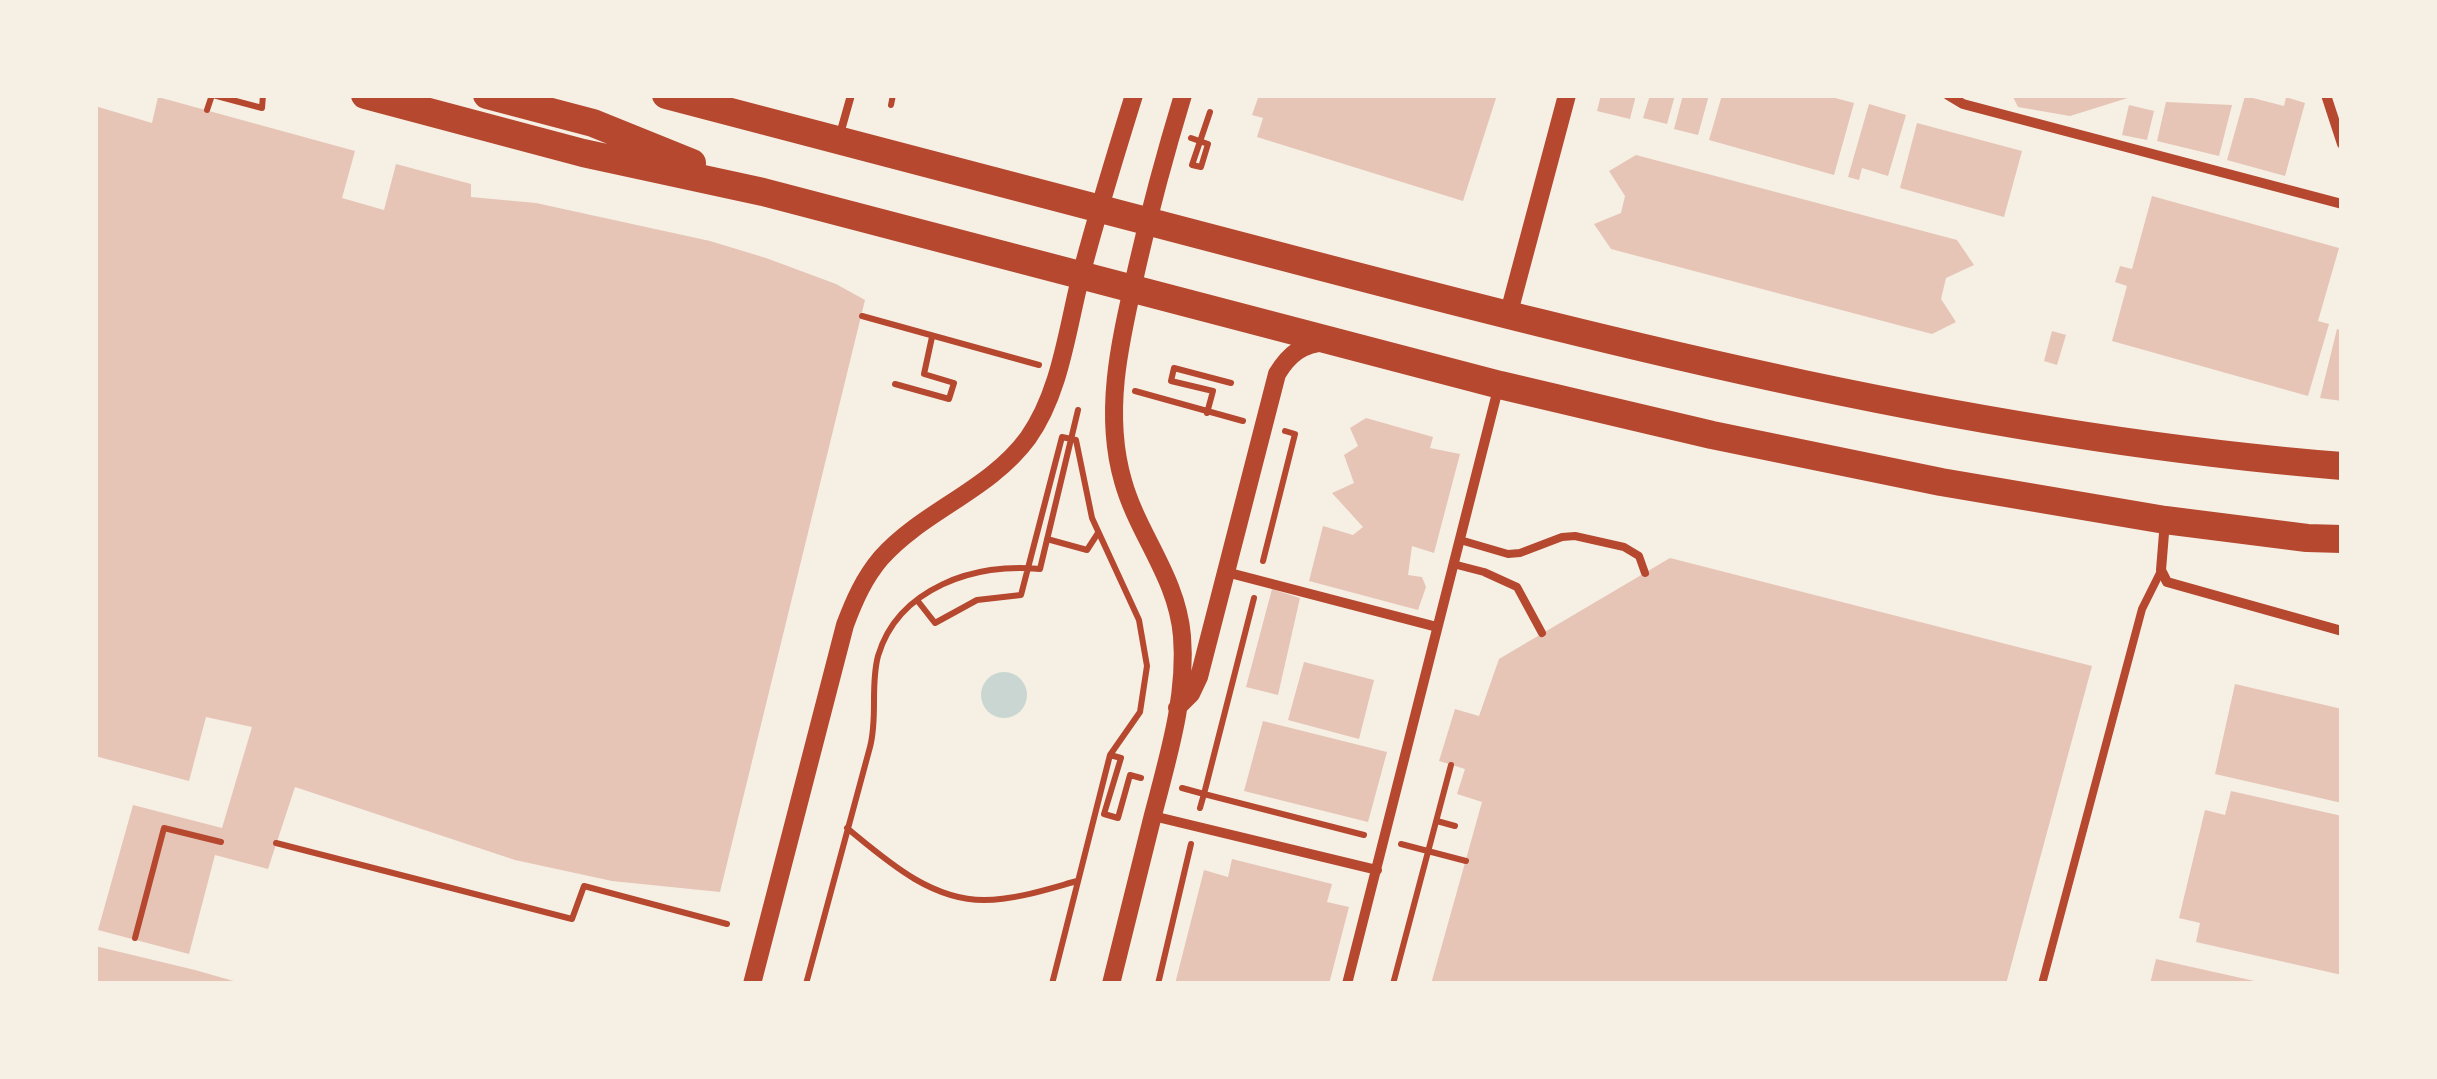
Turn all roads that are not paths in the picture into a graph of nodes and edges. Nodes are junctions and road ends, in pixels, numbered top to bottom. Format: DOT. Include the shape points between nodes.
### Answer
graph roads {
  1 [pos="365,95"];
  2 [pos="486,95"];
  3 [pos="666,95"];
  4 [pos="851,95"];
  5 [pos="1134,95"];
  6 [pos="1184,95"];
  7 [pos="1567,95"];
  8 [pos="1948,95"];
  9 [pos="2326,95"];
  10 [pos="838,141"];
  11 [pos="2342,144"];
  12 [pos="763,192"];
  13 [pos="2341,201"];
  14 [pos="1100,209"];
  15 [pos="1148,222"];
  16 [pos="1081,277"];
  17 [pos="1132,290"];
  18 [pos="1508,316"];
  19 [pos="1331,341"];
  20 [pos="1500,384"];
  21 [pos="2342,466"];
  22 [pos="2165,520"];
  23 [pos="2342,538"];
  24 [pos="1460,540"];
  25 [pos="1454,564"];
  26 [pos="2162,570"];
  27 [pos="1224,572"];
  28 [pos="1646,572"];
  29 [pos="1437,627"];
  30 [pos="2342,630"];
  31 [pos="1542,633"];
  32 [pos="1177,708"];
  33 [pos="1153,816"];
  34 [pos="1377,870"];
  35 [pos="752,984"];
  36 [pos="1110,984"];
  37 [pos="1347,984"];
  38 [pos="2042,984"];
  1 -- 12 [label="highway"];
  2 -- 12 [label="highway" via="593,123"];
  3 -- 10 [label="highway"];
  4 -- 10 [label="lane"];
  5 -- 14 [label="street"];
  6 -- 15 [label="street"];
  7 -- 18 [label="street"];
  8 -- 13 [label="street"];
  9 -- 11 [label="street"];
  10 -- 14 [label="highway"];
  12 -- 16 [label="highway"];
  14 -- 15 [label="highway"];
  14 -- 16 [label="street"];
  15 -- 17 [label="street"];
  15 -- 18 [label="highway"];
  16 -- 17 [label="highway"];
  16 -- 35 [label="street" via="1050,394 1030,436 992,477 895,545 857,593"];
  17 -- 19 [label="highway"];
  17 -- 32 [label="street" via="1116,366 1117,456 1176,601 1182,636"];
  18 -- 21 [label="highway" via="1952,413 2142,444"];
  19 -- 20 [label="highway"];
  19 -- 27 [label="street" via="1298,349 1277,374"];
  20 -- 22 [label="highway" via="1712,435"];
  20 -- 24 [label="street"];
  22 -- 23 [label="highway"];
  22 -- 26 [label="street"];
  24 -- 25 [label="street"];
  24 -- 28 [label="lane" via="1508,554 1575,536 1624,547 1639,556"];
  25 -- 29 [label="street"];
  25 -- 31 [label="lane" via="1517,587"];
  26 -- 30 [label="street" via="2176,587"];
  26 -- 38 [label="lane" via="2142,609"];
  27 -- 29 [label="street"];
  27 -- 32 [label="street" via="1199,678"];
  29 -- 34 [label="street"];
  32 -- 33 [label="street"];
  33 -- 34 [label="street"];
  33 -- 36 [label="street"];
  34 -- 37 [label="street"];
}
